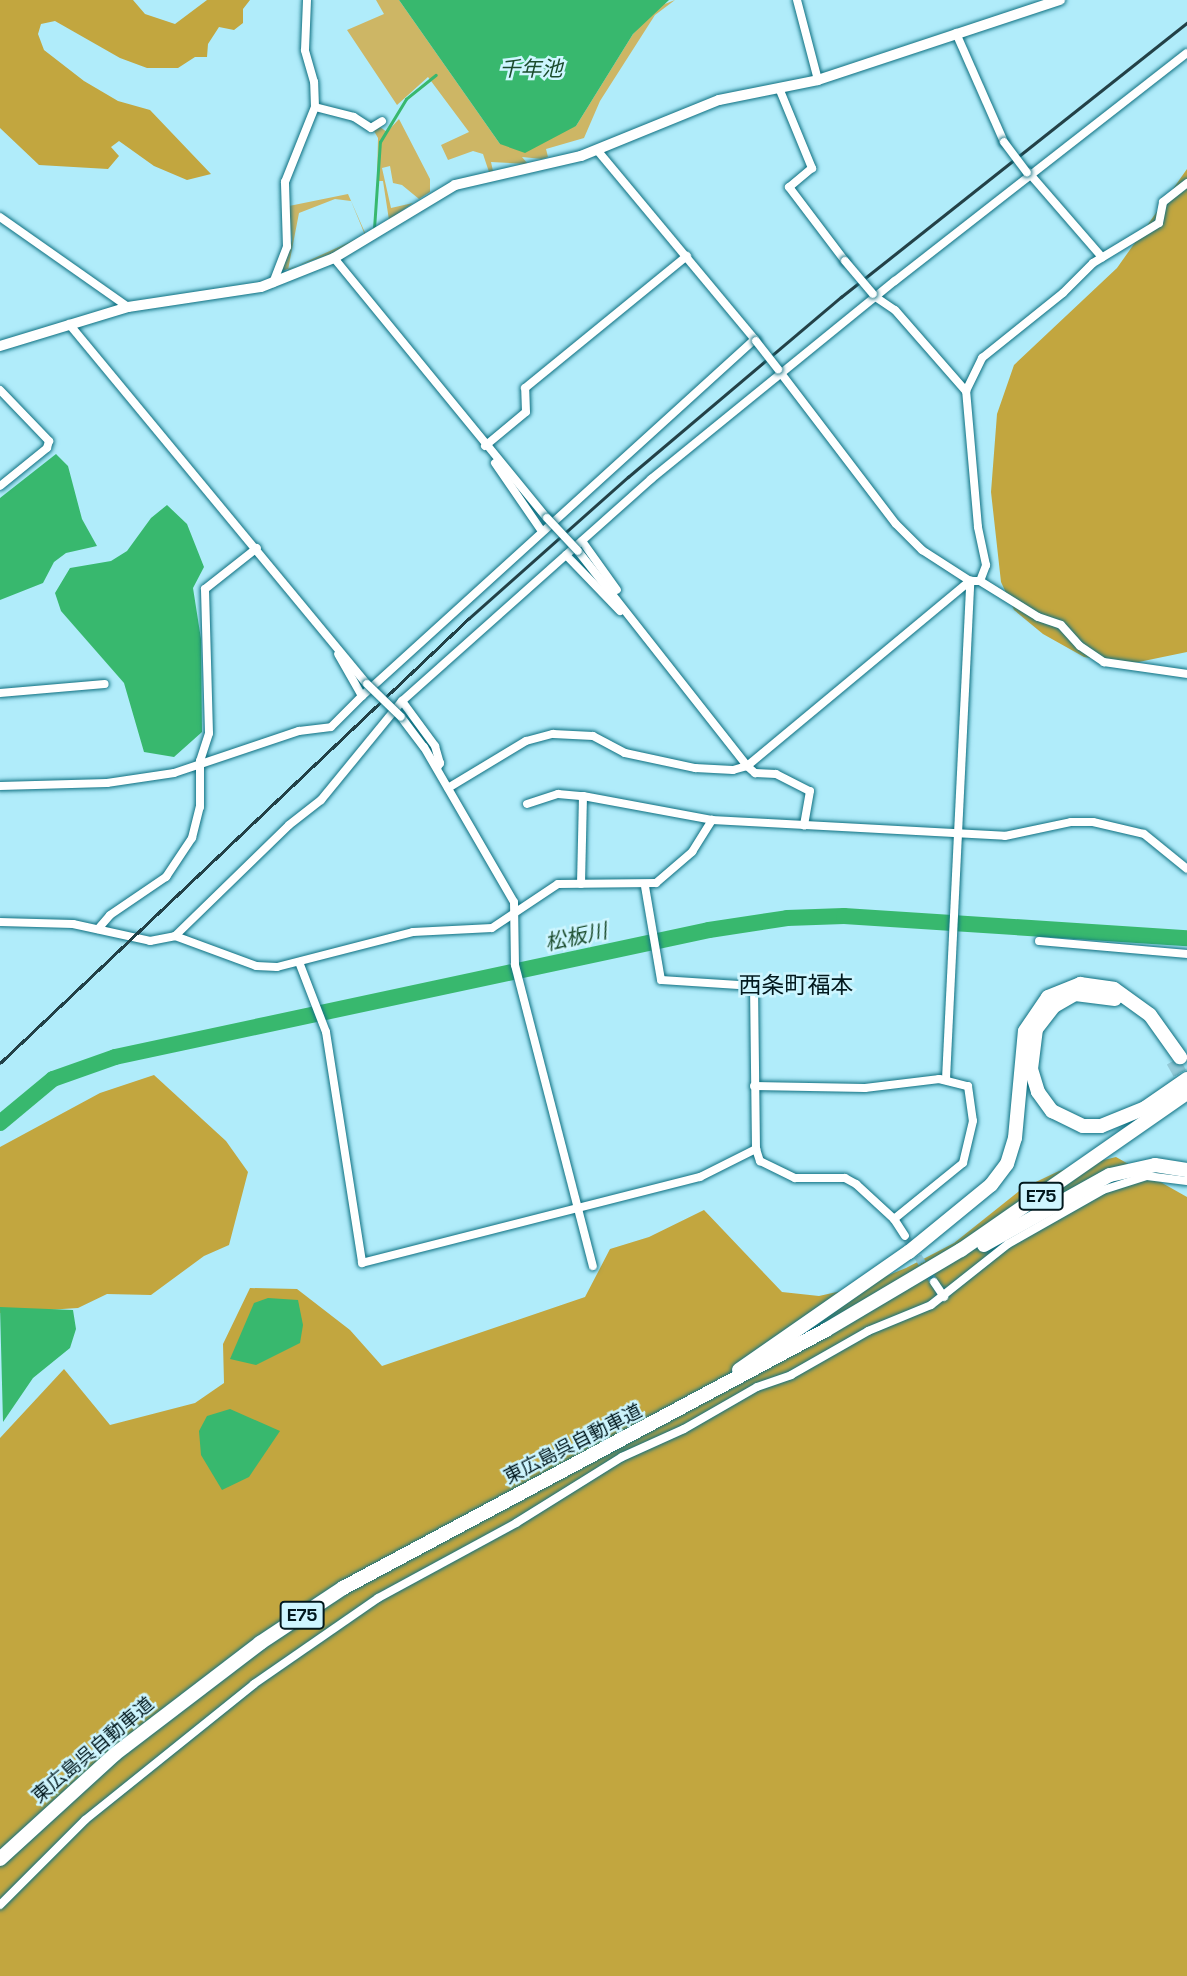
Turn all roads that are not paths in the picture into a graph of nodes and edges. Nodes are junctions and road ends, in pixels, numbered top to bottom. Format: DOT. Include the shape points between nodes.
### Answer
graph roads {
  1 [pos="307,0"];
  2 [pos="797,0"];
  3 [pos="1060,0"];
  4 [pos="956,33"];
  5 [pos="1187,54"];
  6 [pos="818,80"];
  7 [pos="779,88"];
  8 [pos="314,107"];
  9 [pos="382,121"];
  10 [pos="597,150"];
  11 [pos="1029,173"];
  12 [pos="1187,183"];
  13 [pos="0,217"];
  14 [pos="687,256"];
  15 [pos="1102,257"];
  16 [pos="334,258"];
  17 [pos="274,283"];
  18 [pos="874,296"];
  19 [pos="128,307"];
  20 [pos="69,324"];
  21 [pos="756,340"];
  22 [pos="0,346"];
  23 [pos="780,371"];
  24 [pos="0,390"];
  25 [pos="966,391"];
  26 [pos="485,446"];
  27 [pos="497,461"];
  28 [pos="0,486"];
  29 [pos="541,530"];
  30 [pos="582,541"];
  31 [pos="257,548"];
  32 [pos="566,555"];
  33 [pos="970,581"];
  34 [pos="980,581"];
  35 [pos="626,612"];
  36 [pos="328,637"];
  37 [pos="1187,674"];
  38 [pos="105,684"];
  39 [pos="0,693"];
  40 [pos="362,696"];
  41 [pos="402,701"];
  42 [pos="200,761"];
  43 [pos="747,766"];
  44 [pos="437,768"];
  45 [pos="0,786"];
  46 [pos="448,788"];
  47 [pos="583,796"];
  48 [pos="527,803"];
  49 [pos="712,820"];
  50 [pos="804,825"];
  51 [pos="958,836"];
  52 [pos="1187,869"];
  53 [pos="581,884"];
  54 [pos="645,886"];
  55 [pos="516,912"];
  56 [pos="0,922"];
  57 [pos="506,922"];
  58 [pos="98,929"];
  59 [pos="515,929"];
  60 [pos="175,936"];
  61 [pos="1039,941"];
  62 [pos="1187,954"];
  63 [pos="299,962"];
  64 [pos="946,1079"];
  65 [pos="1187,1079"];
  66 [pos="754,1086"];
  67 [pos="1187,1093"];
  68 [pos="756,1149"];
  69 [pos="1187,1170"];
  70 [pos="1187,1181"];
  71 [pos="578,1208"];
  72 [pos="894,1219"];
  73 [pos="905,1236"];
  74 [pos="593,1266"];
  75 [pos="934,1282"];
  76 [pos="890,1292"];
  77 [pos="944,1297"];
  78 [pos="643,1431"];
  79 [pos="0,1859"];
  80 [pos="0,1905"];
  1 -- 8 [label="street" via="304,37"];
  2 -- 6 [label="street"];
  3 -- 4 [label="street"];
  4 -- 6 [label="street"];
  4 -- 11 [label="street, bridge" via="1004,142"];
  5 -- 11 [label="street"];
  6 -- 7 [label="street"];
  7 -- 10 [label="street" via="719,100"];
  7 -- 18 [label="street, bridge" via="812,168 789,187"];
  8 -- 9 [label="street" via="354,117 371,128"];
  8 -- 17 [label="street" via="285,182 287,247"];
  10 -- 14 [label="street"];
  10 -- 16 [label="street" via="455,185"];
  11 -- 15 [label="street"];
  11 -- 18 [label="street"];
  12 -- 15 [label="street" via="1163,202 1159,223"];
  13 -- 19 [label="street"];
  14 -- 21 [label="street"];
  14 -- 26 [label="street" via="525,388 526,412"];
  15 -- 25 [label="street" via="988,350"];
  16 -- 17 [label="street"];
  16 -- 26 [label="street"];
  17 -- 19 [label="street"];
  18 -- 23 [label="street"];
  18 -- 25 [label="street" via="895,310"];
  19 -- 20 [label="street"];
  20 -- 22 [label="street"];
  20 -- 31 [label="street"];
  21 -- 23 [label="street, bridge"];
  21 -- 29 [label="street"];
  23 -- 30 [label="street"];
  23 -- 33 [label="street" via="896,524 922,550"];
  24 -- 28 [label="street" via="49,441 47,448"];
  25 -- 34 [label="street" via="986,565"];
  26 -- 27 [label="street"];
  27 -- 29 [label="street" via="493,464"];
  27 -- 35 [label="street, bridge"];
  29 -- 40 [label="street"];
  30 -- 32 [label="street"];
  30 -- 35 [label="street" via="605,568"];
  31 -- 36 [label="street"];
  31 -- 42 [label="street" via="205,589 209,733"];
  32 -- 35 [label="street" via="621,613"];
  32 -- 41 [label="street"];
  33 -- 34 [label="street"];
  33 -- 43 [label="street"];
  33 -- 51 [label="street"];
  34 -- 37 [label="street" via="1061,625 1080,646 1104,662"];
  35 -- 43 [label="street"];
  36 -- 40 [label="street"];
  36 -- 44 [label="street, bridge" via="401,717"];
  38 -- 39 [label="street"];
  40 -- 42 [label="street" via="331,727 299,731"];
  41 -- 44 [label="street" via="435,746"];
  41 -- 60 [label="street" via="321,800 289,825"];
  42 -- 45 [label="street" via="174,773 107,783"];
  42 -- 58 [label="street" via="200,807 179,863"];
  43 -- 46 [label="street" via="695,768 625,753 593,736 553,734 526,741"];
  43 -- 50 [label="street" via="755,773 776,774 810,791"];
  44 -- 46 [label="street"];
  46 -- 55 [label="street"];
  47 -- 48 [label="street" via="558,794"];
  47 -- 49 [label="street"];
  47 -- 53 [label="street"];
  49 -- 50 [label="street"];
  49 -- 54 [label="street" via="692,852 656,883"];
  50 -- 51 [label="street"];
  51 -- 52 [label="street" via="1005,836 1093,822 1144,834"];
  51 -- 64 [label="street"];
  53 -- 54 [label="street"];
  53 -- 55 [label="street" via="558,884"];
  54 -- 66 [label="street" via="650,937 661,981 754,986"];
  55 -- 57 [label="street"];
  55 -- 59 [label="street"];
  56 -- 58 [label="street"];
  57 -- 59 [label="street"];
  57 -- 63 [label="street" via="492,928 413,932"];
  58 -- 60 [label="street" via="150,941"];
  59 -- 71 [label="street" via="514,965"];
  60 -- 63 [label="street" via="256,966"];
  61 -- 62 [label="street"];
  63 -- 71 [label="street" via="326,1032 362,1263"];
  64 -- 66 [label="street" via="865,1088"];
  64 -- 72 [label="street" via="968,1086 971,1093 968,1150 950,1177"];
  65 -- 78 [label="highway" via="1145,1108 1101,1126 1083,1126 1052,1111 1038,1092 1031,1069 1032,1047 1045,1016 1063,999 1090,993 1110,996 1129,1008 1176,1059 1150,1016 1114,989 1080,984 1048,997 1025,1031 1015,1138 1007,1164 991,1185 909,1252 796,1333"];
  66 -- 68 [label="street"];
  67 -- 76 [label="highway, 東広島呉自動車道 / E75" via="1067,1179"];
  68 -- 71 [label="street" via="700,1177"];
  68 -- 72 [label="street" via="760,1161 795,1178 845,1178"];
  69 -- 76 [label="highway" via="1155,1165 1110,1175"];
  70 -- 77 [label="street" via="1147,1176 1103,1190 1008,1244"];
  71 -- 74 [label="street"];
  72 -- 73 [label="street"];
  75 -- 77 [label="street"];
  76 -- 78 [label="highway, 東広島呉自動車道 / E75"];
  77 -- 80 [label="street" via="622,1457 516,1523 378,1598 254,1684 85,1820"];
  78 -- 79 [label="highway, 東広島呉自動車道 / E75" via="419,1545 260,1643 115,1754"];
}
